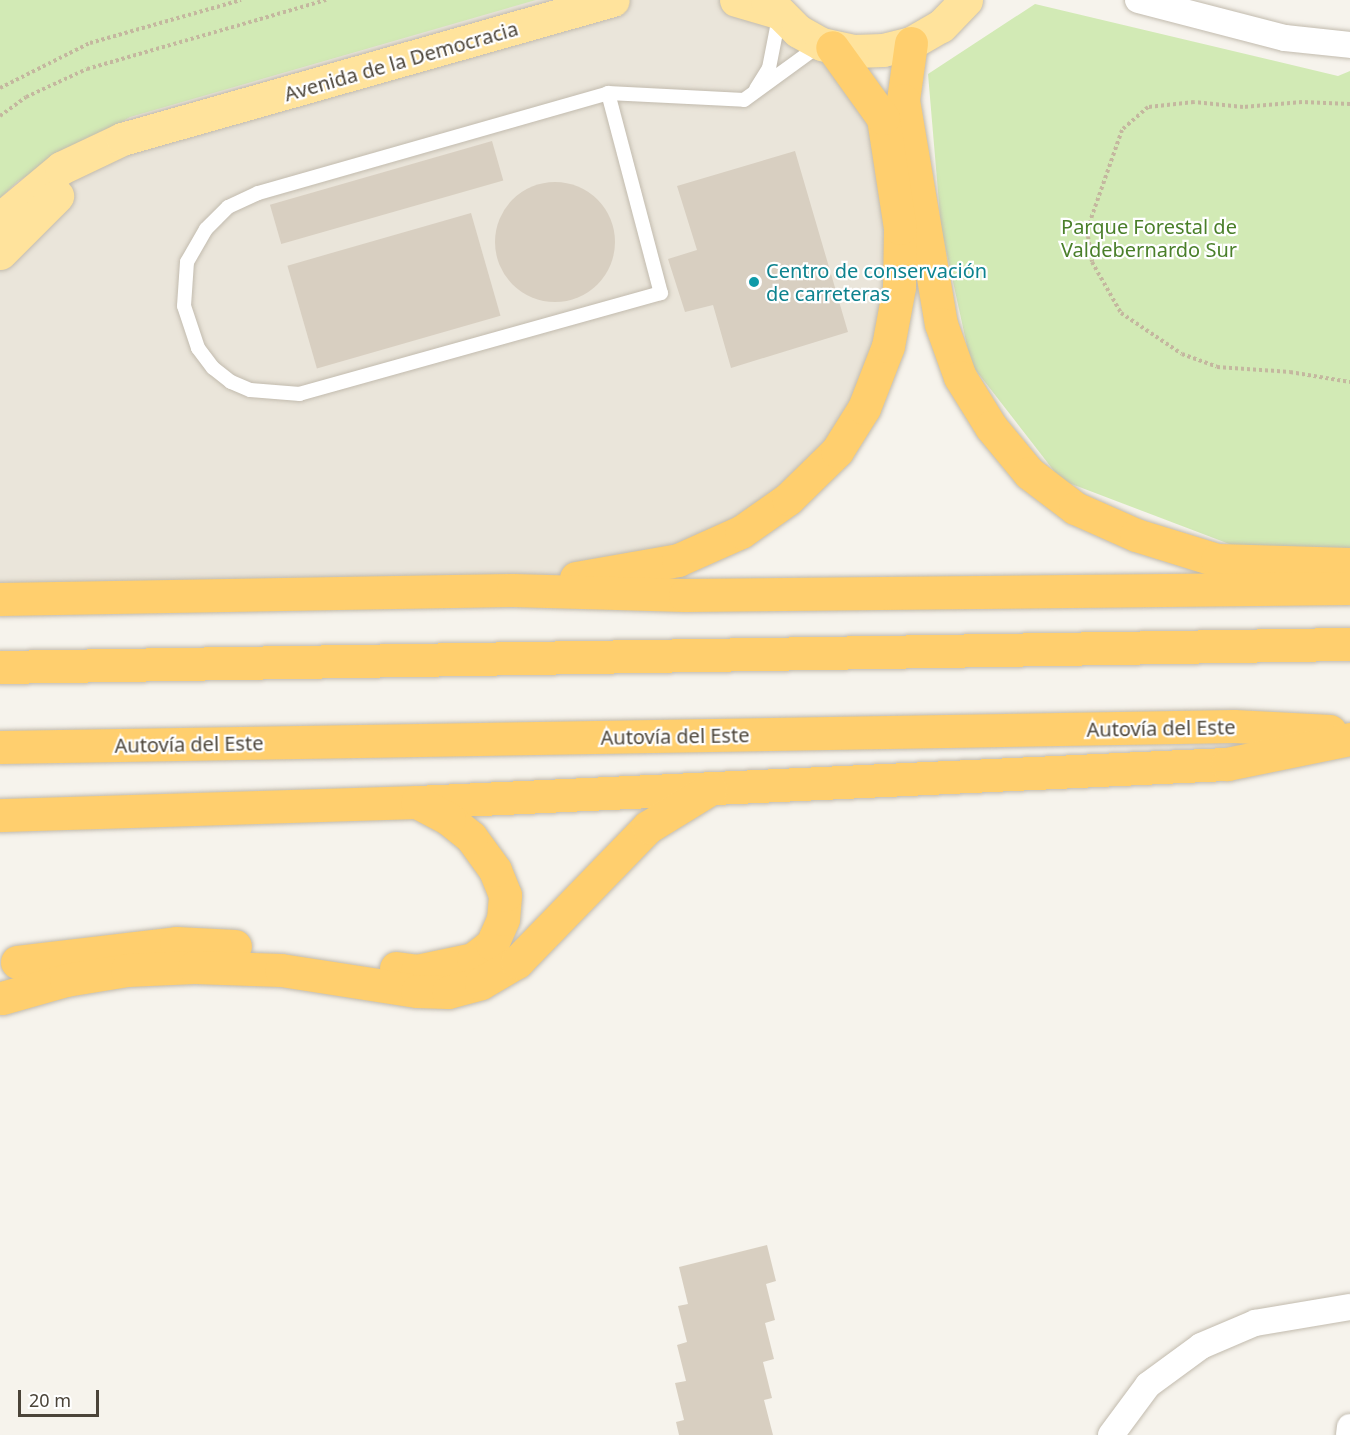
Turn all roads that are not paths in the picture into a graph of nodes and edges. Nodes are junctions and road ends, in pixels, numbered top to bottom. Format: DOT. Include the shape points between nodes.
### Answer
graph roads {
  1 [pos="613,0"];
  2 [pos="736,0"];
  3 [pos="968,0"];
  4 [pos="1138,0"];
  5 [pos="773,9"];
  6 [pos="911,43"];
  7 [pos="827,45"];
  8 [pos="1350,45"];
  9 [pos="608,93"];
  10 [pos="753,94"];
  11 [pos="189,123"];
  12 [pos="0,219"];
  13 [pos="0,253"];
  14 [pos="1350,564"];
  15 [pos="1350,588"];
  16 [pos="513,590"];
  17 [pos="0,599"];
  18 [pos="1350,644"];
  19 [pos="0,667"];
  20 [pos="1350,732"];
  21 [pos="1350,739"];
  22 [pos="0,747"];
  23 [pos="712,787"];
  24 [pos="417,802"];
  25 [pos="0,815"];
  26 [pos="6,960"];
  27 [pos="1,998"];
  28 [pos="1350,1307"];
  29 [pos="1350,1427"];
  30 [pos="1111,1435"];
  31 [pos="1349,1435"];
  1 -- 11 [label="main road, Avenida de la Democracia"];
  2 -- 5 [label="main road"];
  3 -- 6 [label="main road" via="941,26"];
  4 -- 8 [label="street" via="1285,38"];
  5 -- 7 [label="main road" via="798,31"];
  5 -- 10 [label="lane" via="769,68"];
  6 -- 7 [label="main road" via="883,50"];
  6 -- 14 [label="highway" via="903,100 941,324 960,377 991,427 1029,473 1075,508 1136,536 1217,560"];
  7 -- 10 [label="lane"];
  7 -- 16 [label="highway" via="883,118 900,228 899,287 888,346 864,408 837,451 788,500 741,532 678,560"];
  9 -- 9 [label="lane" via="258,192 228,207 206,229 187,262 184,306 198,348 213,368 231,382 250,390 300,394 661,293"];
  9 -- 10 [label="lane" via="727,102 744,100"];
  11 -- 12 [label="main road, Avenida de la Democracia" via="142,132 90,153 39,183"];
  11 -- 13 [label="main road, Avenida de la Democracia" via="102,164 72,183"];
  15 -- 16 [label="highway" via="685,595"];
  16 -- 17 [label="highway"];
  18 -- 19 [label="highway"];
  20 -- 22 [label="highway, Autovía del Este" via="1234,726"];
  21 -- 23 [label="highway" via="1227,764"];
  23 -- 24 [label="highway"];
  23 -- 27 [label="highway" via="648,827 517,962 481,983 448,992 417,991 281,970 194,967 97,975"];
  24 -- 25 [label="highway"];
  24 -- 26 [label="highway" via="449,819 471,837 495,870 505,895 503,920 492,944 472,959 417,971 264,947 176,943"];
  28 -- 30 [label="street" via="1255,1323 1201,1346 1148,1385"];
  29 -- 31 [label="street"];
}
